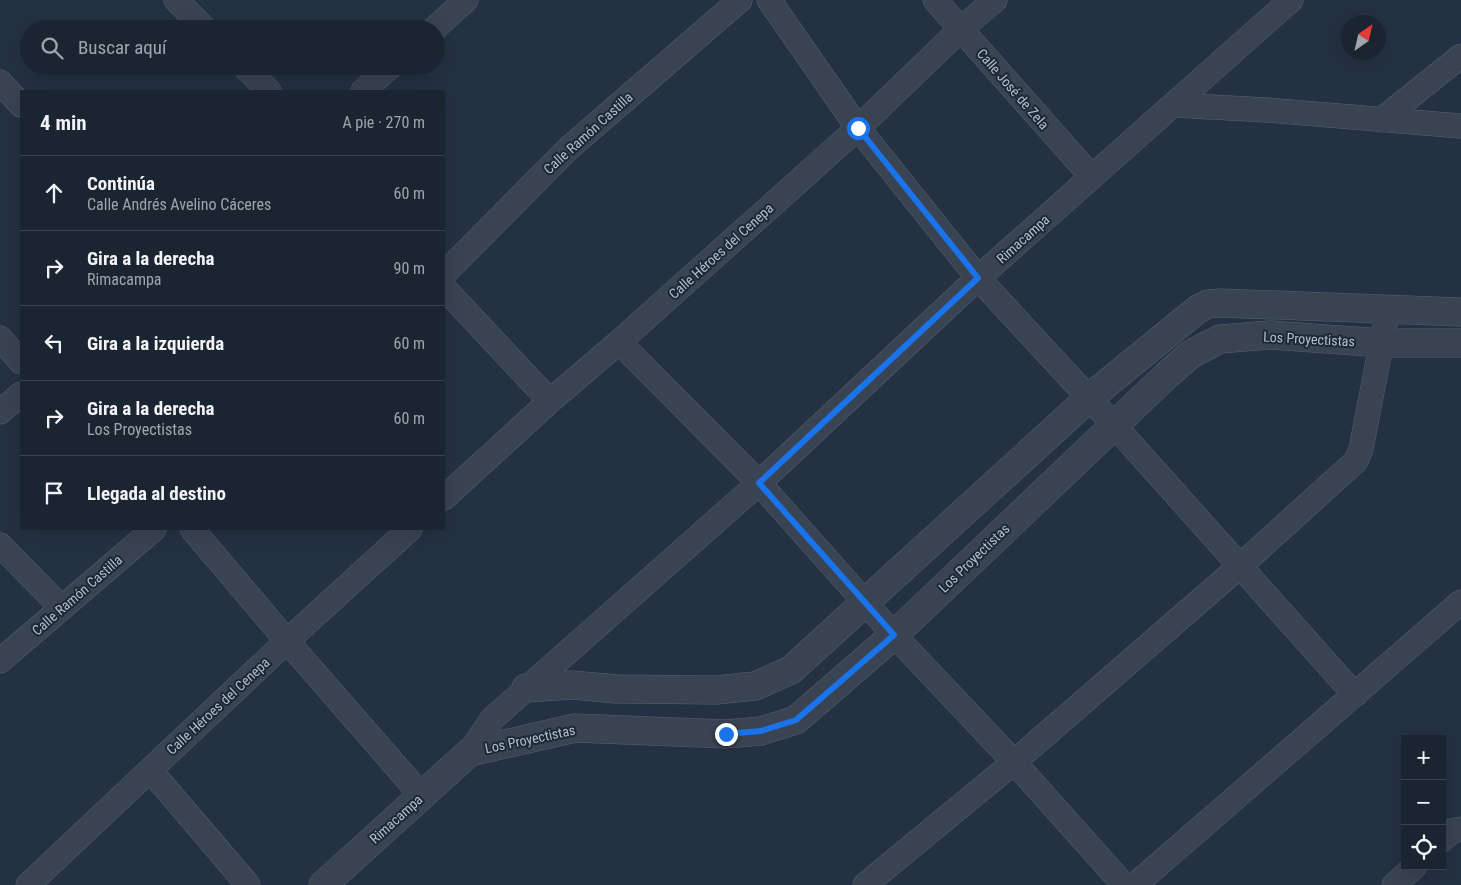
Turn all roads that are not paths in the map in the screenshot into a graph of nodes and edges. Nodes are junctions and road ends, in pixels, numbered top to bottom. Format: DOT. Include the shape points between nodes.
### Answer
graph roads {
  1 [pos="466,0"];
  2 [pos="740,0"];
  3 [pos="769,0"];
  4 [pos="935,0"];
  5 [pos="995,0"];
  6 [pos="1291,0"];
  7 [pos="185,3"];
  8 [pos="198,20"];
  9 [pos="444,20"];
  10 [pos="961,29"];
  11 [pos="1461,56"];
  12 [pos="253,75"];
  13 [pos="382,75"];
  14 [pos="0,82"];
  15 [pos="268,90"];
  16 [pos="364,90"];
  17 [pos="20,104"];
  18 [pos="1173,105"];
  19 [pos="1381,120"];
  20 [pos="1461,126"];
  21 [pos="858,128"];
  22 [pos="1092,178"];
  23 [pos="445,273"];
  24 [pos="978,278"];
  25 [pos="445,289"];
  26 [pos="1388,309"];
  27 [pos="1461,312"];
  28 [pos="0,338"];
  29 [pos="619,342"];
  30 [pos="1382,343"];
  31 [pos="1461,343"];
  32 [pos="20,361"];
  33 [pos="20,395"];
  34 [pos="1089,398"];
  35 [pos="550,401"];
  36 [pos="0,412"];
  37 [pos="1114,425"];
  38 [pos="759,483"];
  39 [pos="445,497"];
  40 [pos="153,530"];
  41 [pos="193,530"];
  42 [pos="409,530"];
  43 [pos="0,545"];
  44 [pos="1240,566"];
  45 [pos="865,602"];
  46 [pos="1461,602"];
  47 [pos="62,608"];
  48 [pos="894,635"];
  49 [pos="287,642"];
  50 [pos="0,661"];
  51 [pos="526,688"];
  52 [pos="1355,695"];
  53 [pos="470,752"];
  54 [pos="1014,762"];
  55 [pos="150,770"];
  56 [pos="422,796"];
  57 [pos="1461,829"];
  58 [pos="1446,836"];
  59 [pos="1411,870"];
  60 [pos="333,882"];
  61 [pos="28,885"];
  62 [pos="248,885"];
  63 [pos="865,885"];
  64 [pos="1124,885"];
  65 [pos="1135,885"];
  66 [pos="1394,885"];
  1 -- 9 [label="street"];
  2 -- 23 [label="street, Calle Ramón Castilla" via="569,148"];
  3 -- 21 [label="street"];
  4 -- 10 [label="street, Calle José de Zela"];
  5 -- 10 [label="street, Calle Héroes del Cenepa"];
  6 -- 18 [label="street, Rimacampa"];
  7 -- 8 [label="street"];
  10 -- 21 [label="street, Calle Héroes del Cenepa"];
  10 -- 22 [label="street, Calle José de Zela"];
  11 -- 19 [label="street"];
  12 -- 15 [label="street"];
  13 -- 16 [label="street"];
  14 -- 17 [label="street"];
  18 -- 19 [label="street"];
  18 -- 22 [label="street, Rimacampa"];
  19 -- 20 [label="street"];
  21 -- 24 [label="street"];
  21 -- 29 [label="street, Calle Héroes del Cenepa"];
  22 -- 24 [label="street, Rimacampa"];
  24 -- 34 [label="street"];
  24 -- 38 [label="street, Rimacampa"];
  25 -- 35 [label="street"];
  26 -- 27 [label="street"];
  26 -- 30 [label="street"];
  26 -- 34 [label="street" via="1208,304"];
  28 -- 32 [label="street"];
  29 -- 35 [label="street, Calle Héroes del Cenepa"];
  29 -- 38 [label="street"];
  30 -- 31 [label="street, Los Proyectistas"];
  30 -- 37 [label="street, Los Proyectistas" via="1270,335 1220,340 1191,354"];
  30 -- 44 [label="street" via="1356,461"];
  33 -- 36 [label="street"];
  34 -- 37 [label="street"];
  34 -- 45 [label="street"];
  35 -- 39 [label="street, Calle Héroes del Cenepa"];
  37 -- 44 [label="street"];
  37 -- 48 [label="street, Los Proyectistas"];
  38 -- 45 [label="street"];
  38 -- 51 [label="street, Rimacampa"];
  40 -- 47 [label="street, Calle Ramón Castilla"];
  41 -- 49 [label="street"];
  42 -- 49 [label="street, Calle Héroes del Cenepa"];
  43 -- 47 [label="street"];
  44 -- 52 [label="street"];
  44 -- 54 [label="street"];
  45 -- 48 [label="street"];
  45 -- 51 [label="street" via="791,670 755,686 716,690 572,685"];
  46 -- 52 [label="street"];
  47 -- 50 [label="street, Calle Ramón Castilla"];
  48 -- 53 [label="street, Los Proyectistas" via="796,720 761,731 726,734 574,728"];
  48 -- 54 [label="street"];
  49 -- 55 [label="street, Calle Héroes del Cenepa"];
  49 -- 56 [label="street"];
  51 -- 53 [label="street, Rimacampa" via="492,719"];
  52 -- 65 [label="street"];
  53 -- 56 [label="street, Rimacampa"];
  54 -- 63 [label="street"];
  54 -- 64 [label="street"];
  55 -- 61 [label="street, Calle Héroes del Cenepa"];
  55 -- 62 [label="street"];
  56 -- 60 [label="street, Rimacampa"];
  57 -- 58 [label="street"];
  59 -- 66 [label="street"];
}
